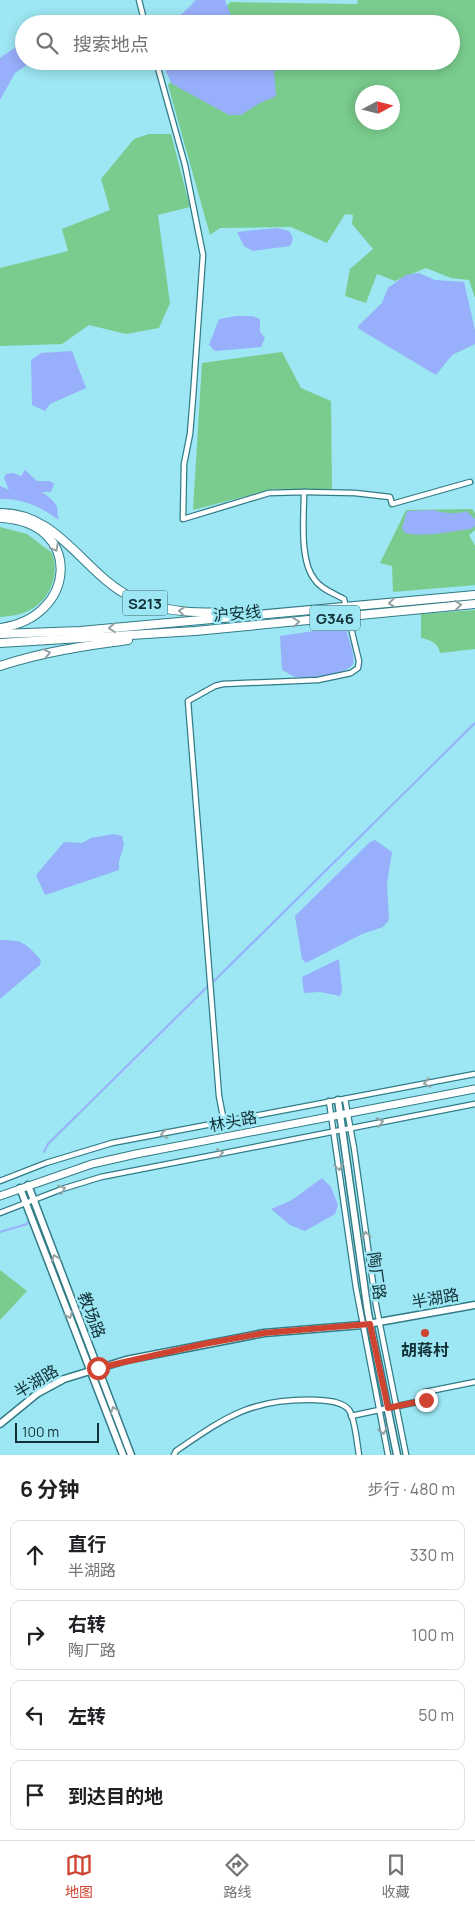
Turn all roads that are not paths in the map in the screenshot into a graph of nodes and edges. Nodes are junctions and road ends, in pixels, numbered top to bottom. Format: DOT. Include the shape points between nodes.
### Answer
graph roads {
  1 [pos="139,0"];
  2 [pos="143,15"];
  3 [pos="159,70"];
  4 [pos="470,482"];
  5 [pos="304,492"];
  6 [pos="0,513"];
  7 [pos="0,518"];
  8 [pos="475,595"];
  9 [pos="475,604"];
  10 [pos="346,608"];
  11 [pos="318,610"];
  12 [pos="348,616"];
  13 [pos="0,628"];
  14 [pos="195,631"];
  15 [pos="0,634"];
  16 [pos="0,643"];
  17 [pos="0,666"];
  18 [pos="475,1074"];
  19 [pos="475,1089"];
  20 [pos="341,1099"];
  21 [pos="329,1102"];
  22 [pos="475,1104"];
  23 [pos="344,1114"];
  24 [pos="332,1117"];
  25 [pos="224,1122"];
  26 [pos="351,1128"];
  27 [pos="342,1130"];
  28 [pos="334,1131"];
  29 [pos="0,1180"];
  30 [pos="28,1185"];
  31 [pos="20,1188"];
  32 [pos="0,1196"];
  33 [pos="33,1200"];
  34 [pos="26,1203"];
  35 [pos="0,1213"];
  36 [pos="475,1304"];
  37 [pos="380,1322"];
  38 [pos="370,1324"];
  39 [pos="362,1325"];
  40 [pos="98,1368"];
  41 [pos="90,1370"];
  42 [pos="475,1382"];
  43 [pos="425,1392"];
  44 [pos="426,1400"];
  45 [pos="388,1408"];
  46 [pos="351,1416"];
  47 [pos="0,1424"];
  48 [pos="123,1455"];
  49 [pos="132,1455"];
  50 [pos="174,1455"];
  51 [pos="359,1455"];
  52 [pos="388,1455"];
  53 [pos="397,1455"];
  54 [pos="406,1455"];
  1 -- 2 [label="street"];
  3 -- 5 [label="street" via="185,165 203,255 194,397 184,464 183,519 269,494"];
  4 -- 5 [label="street" via="392,504 390,497"];
  5 -- 10 [label="street" via="304,549 310,572 318,584 344,599"];
  11 -- 6 [label="highway, S213, one-way" via="213,613 158,608 132,598 106,581 50,529 21,516"];
  7 -- 13 [label="highway, one-way" via="34,526 45,534 55,546 61,568 59,585 52,599 40,611 24,621"];
  8 -- 10 [label="highway, 沪安线 / G346, one-way"];
  12 -- 9 [label="highway, 沪安线 / G346, one-way"];
  10 -- 11 [label="highway, 沪安线 / G346"];
  10 -- 12 [label="street"];
  11 -- 15 [label="highway, 沪安线 / G346, one-way" via="80,631"];
  14 -- 12 [label="highway, 沪安线 / G346, one-way"];
  12 -- 25 [label="street" via="359,661 358,668 351,673 318,680 223,684 188,701 219,1096"];
  14 -- 16 [label="highway, 沪安线 / G346"];
  17 -- 14 [label="highway, one-way" via="67,648"];
  18 -- 20 [label="street, one-way"];
  19 -- 23 [label="main road, 林头路"];
  20 -- 21 [label="street"];
  20 -- 23 [label="main road, 陶厂路"];
  21 -- 24 [label="street"];
  21 -- 25 [label="street"];
  26 -- 22 [label="street, one-way"];
  23 -- 24 [label="main road, 林头路"];
  23 -- 26 [label="street"];
  23 -- 27 [label="main road, 陶厂路"];
  24 -- 28 [label="street"];
  24 -- 30 [label="main road, 林头路" via="136,1154 92,1164"];
  25 -- 29 [label="street, one-way" via="112,1143"];
  26 -- 27 [label="street"];
  37 -- 26 [label="street, one-way"];
  27 -- 28 [label="street"];
  27 -- 38 [label="main road, 陶厂路"];
  33 -- 28 [label="street, one-way" via="101,1177"];
  28 -- 39 [label="street, one-way"];
  30 -- 31 [label="main road, 林头路"];
  30 -- 33 [label="main road, 教场路"];
  31 -- 32 [label="main road, 林头路"];
  31 -- 34 [label="main road, 教场路"];
  33 -- 34 [label="street"];
  40 -- 33 [label="main road, 教场路, one-way"];
  34 -- 35 [label="street"];
  34 -- 41 [label="main road, 教场路, one-way"];
  36 -- 37 [label="main road, 半湖路"];
  37 -- 38 [label="main road, 半湖路"];
  37 -- 54 [label="street"];
  38 -- 39 [label="main road, 半湖路"];
  38 -- 45 [label="main road, 陶厂路"];
  39 -- 40 [label="main road, 半湖路" via="264,1333"];
  39 -- 52 [label="street, one-way"];
  40 -- 41 [label="main road, 半湖路"];
  49 -- 40 [label="main road, 教场路, one-way"];
  41 -- 47 [label="main road, 半湖路" via="38,1392"];
  41 -- 48 [label="main road, 教场路"];
  42 -- 43 [label="street"];
  44 -- 45 [label="street"];
  45 -- 46 [label="street"];
  45 -- 53 [label="main road, 陶厂路"];
  46 -- 50 [label="street" via="348,1409 331,1402 268,1402 222,1420"];
  46 -- 51 [label="street"];
}
